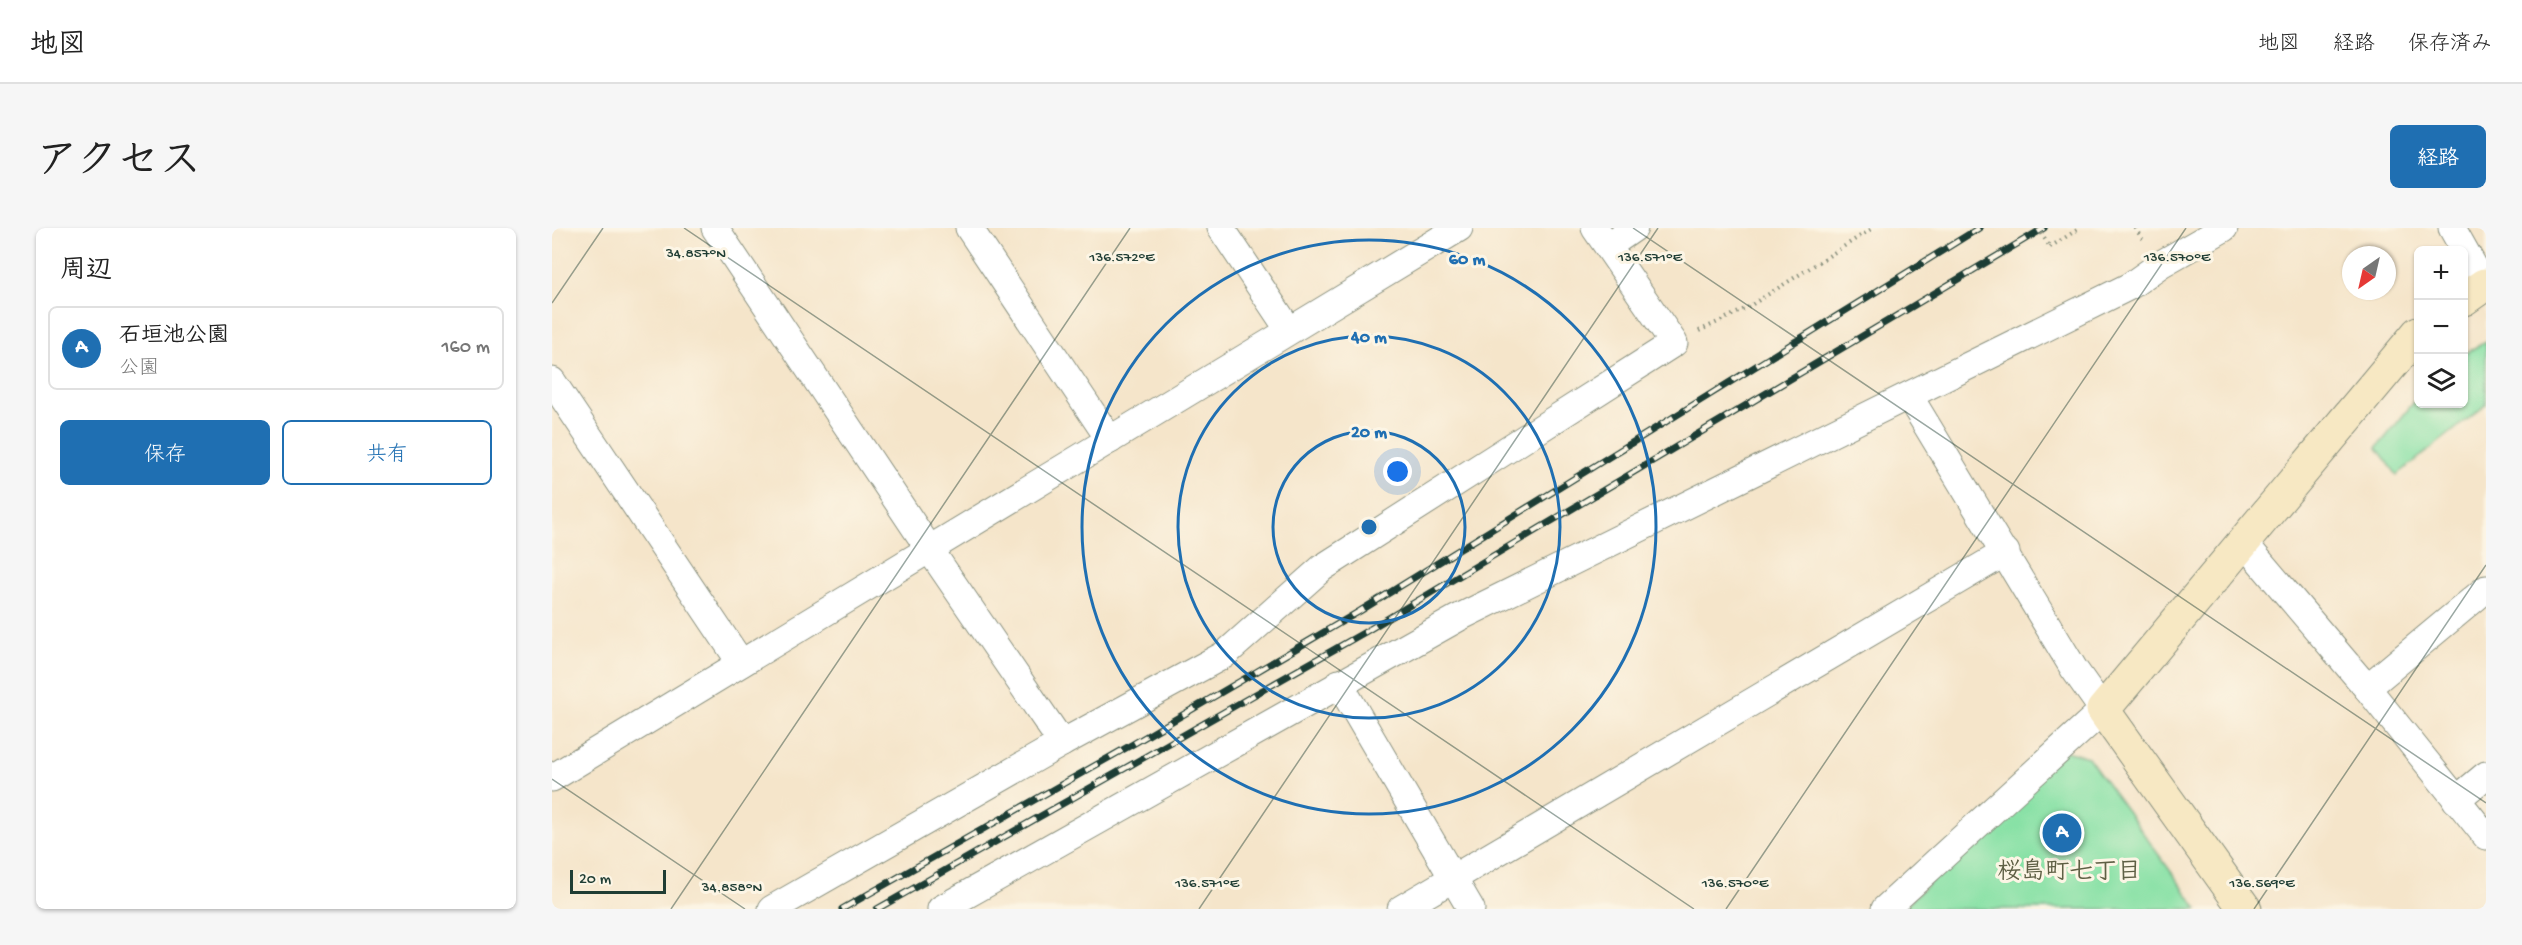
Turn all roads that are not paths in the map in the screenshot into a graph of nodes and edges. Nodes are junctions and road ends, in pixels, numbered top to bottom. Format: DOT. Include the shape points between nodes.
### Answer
graph roads {
  1 [pos="715,228"];
  2 [pos="969,228"];
  3 [pos="1221,228"];
  4 [pos="1459,228"];
  5 [pos="1634,228"];
  6 [pos="2224,228"];
  7 [pos="2452,228"];
  8 [pos="1601,237"];
  9 [pos="2478,289"];
  10 [pos="1289,330"];
  11 [pos="2414,338"];
  12 [pos="552,381"];
  13 [pos="1909,396"];
  14 [pos="1110,440"];
  15 [pos="2244,543"];
  16 [pos="930,550"];
  17 [pos="2006,552"];
  18 [pos="2486,589"];
  19 [pos="741,663"];
  20 [pos="1339,683"];
  21 [pos="2367,688"];
  22 [pos="2103,711"];
  23 [pos="1062,743"];
  24 [pos="556,768"];
  25 [pos="2486,775"];
  26 [pos="2456,800"];
  27 [pos="2486,836"];
  28 [pos="1453,879"];
  29 [pos="772,909"];
  30 [pos="940,909"];
  31 [pos="1401,909"];
  32 [pos="1471,909"];
  33 [pos="1885,909"];
  34 [pos="2245,909"];
  1 -- 16 [label="street"];
  2 -- 14 [label="street"];
  3 -- 10 [label="street"];
  4 -- 10 [label="street"];
  5 -- 8 [label="street"];
  6 -- 13 [label="street" via="2130,286"];
  7 -- 9 [label="street"];
  8 -- 23 [label="street" via="1674,344 1322,568 1224,655"];
  10 -- 14 [label="street"];
  11 -- 15 [label="street"];
  12 -- 19 [label="street"];
  13 -- 17 [label="street"];
  13 -- 20 [label="street" via="1458,618"];
  14 -- 16 [label="street"];
  15 -- 21 [label="street"];
  15 -- 22 [label="street"];
  16 -- 19 [label="street"];
  16 -- 23 [label="street"];
  17 -- 22 [label="street"];
  17 -- 28 [label="street"];
  18 -- 21 [label="street"];
  19 -- 24 [label="street"];
  20 -- 28 [label="street"];
  20 -- 30 [label="street"];
  21 -- 26 [label="street"];
  22 -- 33 [label="street"];
  22 -- 34 [label="street"];
  23 -- 29 [label="street"];
  25 -- 26 [label="street"];
  26 -- 27 [label="street"];
  28 -- 31 [label="street"];
  28 -- 32 [label="street"];
}
